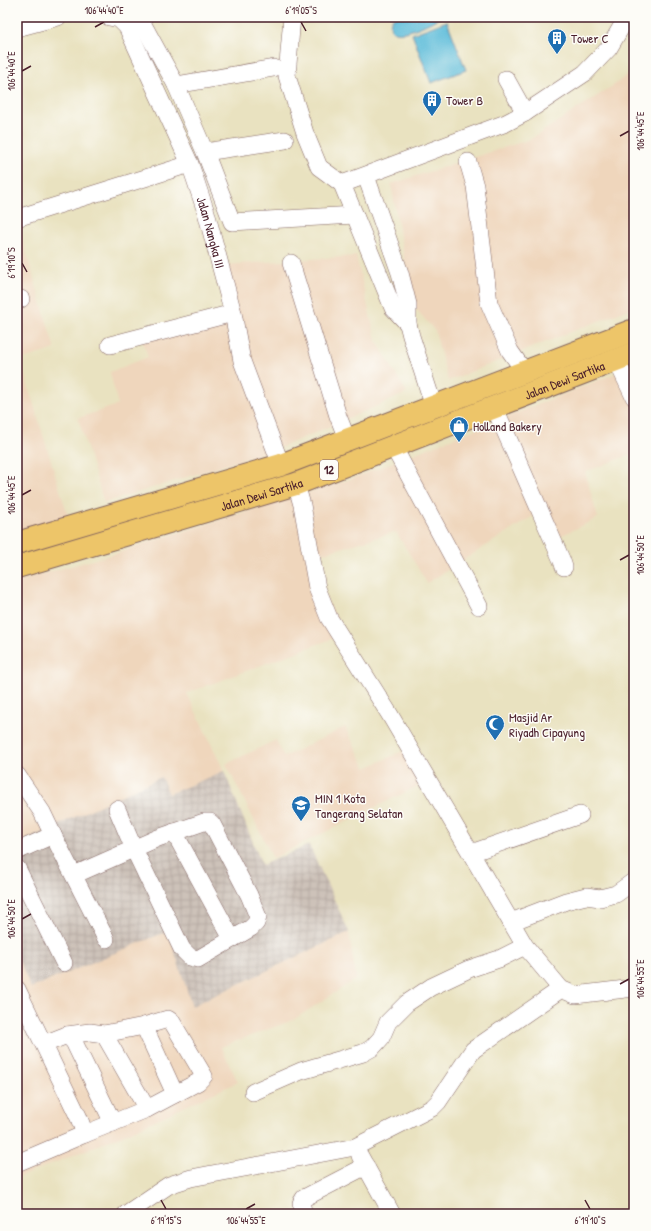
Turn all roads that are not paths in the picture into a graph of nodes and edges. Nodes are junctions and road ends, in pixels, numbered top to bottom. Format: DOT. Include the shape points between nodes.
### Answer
graph roads {
  1 [pos="58,17"];
  2 [pos="109,17"];
  3 [pos="139,17"];
  4 [pos="292,17"];
  5 [pos="626,17"];
  6 [pos="17,28"];
  7 [pos="274,68"];
  8 [pos="506,79"];
  9 [pos="176,85"];
  10 [pos="525,113"];
  11 [pos="285,140"];
  12 [pos="205,152"];
  13 [pos="468,162"];
  14 [pos="190,164"];
  15 [pos="366,176"];
  16 [pos="342,184"];
  17 [pos="355,215"];
  18 [pos="17,218"];
  19 [pos="291,263"];
  20 [pos="233,313"];
  21 [pos="408,324"];
  22 [pos="634,330"];
  23 [pos="110,344"];
  24 [pos="625,356"];
  25 [pos="524,371"];
  26 [pos="634,397"];
  27 [pos="494,406"];
  28 [pos="434,407"];
  29 [pos="347,439"];
  30 [pos="393,446"];
  31 [pos="303,456"];
  32 [pos="281,464"];
  33 [pos="303,480"];
  34 [pos="17,543"];
  35 [pos="564,566"];
  36 [pos="17,568"];
  37 [pos="479,606"];
  38 [pos="17,774"];
  39 [pos="117,809"];
  40 [pos="580,815"];
  41 [pos="174,832"];
  42 [pos="53,835"];
  43 [pos="134,849"];
  44 [pos="17,851"];
  45 [pos="471,853"];
  46 [pos="17,868"];
  47 [pos="74,875"];
  48 [pos="634,881"];
  49 [pos="511,922"];
  50 [pos="106,939"];
  51 [pos="232,939"];
  52 [pos="525,946"];
  53 [pos="64,963"];
  54 [pos="634,988"];
  55 [pos="17,989"];
  56 [pos="561,989"];
  57 [pos="144,1026"];
  58 [pos="104,1034"];
  59 [pos="67,1035"];
  60 [pos="44,1044"];
  61 [pos="253,1092"];
  62 [pos="176,1094"];
  63 [pos="147,1109"];
  64 [pos="113,1123"];
  65 [pos="85,1134"];
  66 [pos="355,1147"];
  67 [pos="17,1163"];
  68 [pos="366,1166"];
  69 [pos="126,1214"];
  70 [pos="304,1214"];
  71 [pos="392,1214"];
  1 -- 6 [label="street"];
  2 -- 14 [label="street, Jalan Nangka III" via="119,19 127,27"];
  3 -- 9 [label="street"];
  4 -- 16 [label="street" via="287,76 319,167"];
  5 -- 10 [label="street" via="609,48 585,73"];
  7 -- 9 [label="street"];
  8 -- 10 [label="street"];
  9 -- 12 [label="street"];
  10 -- 15 [label="street" via="506,123"];
  11 -- 12 [label="street"];
  12 -- 17 [label="street" via="232,222"];
  13 -- 25 [label="street" via="474,186 489,303 510,351"];
  14 -- 18 [label="street"];
  14 -- 20 [label="street, Jalan Nangka III" via="206,212"];
  15 -- 16 [label="street"];
  15 -- 21 [label="street" via="400,273 408,304"];
  16 -- 17 [label="street"];
  17 -- 21 [label="street" via="393,308"];
  19 -- 29 [label="street"];
  20 -- 23 [label="street"];
  20 -- 32 [label="street, Jalan Nangka III" via="242,361"];
  21 -- 28 [label="street"];
  22 -- 25 [label="highway, Jalan Dewi Sartika / 12"];
  24 -- 26 [label="street"];
  24 -- 27 [label="highway, Jalan Dewi Sartika / 12"];
  25 -- 28 [label="highway, Jalan Dewi Sartika / 12"];
  27 -- 30 [label="highway, Jalan Dewi Sartika / 12"];
  27 -- 35 [label="street"];
  28 -- 29 [label="highway, Jalan Dewi Sartika / 12"];
  29 -- 31 [label="highway, Jalan Dewi Sartika / 12"];
  30 -- 33 [label="highway, Jalan Dewi Sartika / 12"];
  30 -- 37 [label="street"];
  31 -- 32 [label="highway, Jalan Dewi Sartika / 12"];
  31 -- 33 [label="highway"];
  32 -- 34 [label="highway, Jalan Dewi Sartika / 12"];
  33 -- 36 [label="highway, Jalan Dewi Sartika / 12"];
  33 -- 45 [label="street" via="302,505 317,588 329,618 390,715"];
  38 -- 42 [label="street" via="42,812"];
  39 -- 43 [label="street"];
  40 -- 45 [label="street"];
  41 -- 43 [label="street"];
  41 -- 51 [label="street"];
  41 -- 51 [label="street" via="204,822 212,824 258,916 251,928"];
  42 -- 44 [label="street"];
  42 -- 47 [label="street"];
  43 -- 47 [label="street"];
  43 -- 51 [label="street" via="182,949 190,957 198,959"];
  45 -- 49 [label="street"];
  46 -- 53 [label="street"];
  47 -- 50 [label="street"];
  48 -- 49 [label="street" via="616,894 600,898 586,896 566,901"];
  49 -- 52 [label="street"];
  52 -- 56 [label="street"];
  52 -- 61 [label="street" via="431,987 407,1003 388,1022 372,1048 363,1053 301,1071"];
  54 -- 56 [label="street" via="580,995"];
  55 -- 60 [label="street"];
  56 -- 66 [label="street" via="473,1050 432,1108"];
  57 -- 58 [label="street"];
  57 -- 62 [label="street"];
  57 -- 62 [label="street" via="163,1019 172,1022 204,1076"];
  58 -- 59 [label="street" via="90,1032"];
  58 -- 63 [label="street"];
  59 -- 60 [label="street"];
  59 -- 64 [label="street" via="74,1042"];
  60 -- 65 [label="street"];
  62 -- 63 [label="street"];
  63 -- 64 [label="street"];
  64 -- 65 [label="street"];
  65 -- 67 [label="street"];
  66 -- 68 [label="street"];
  66 -- 69 [label="street" via="191,1178 169,1185"];
  68 -- 70 [label="street" via="304,1198 301,1203"];
  68 -- 71 [label="street"];
}
